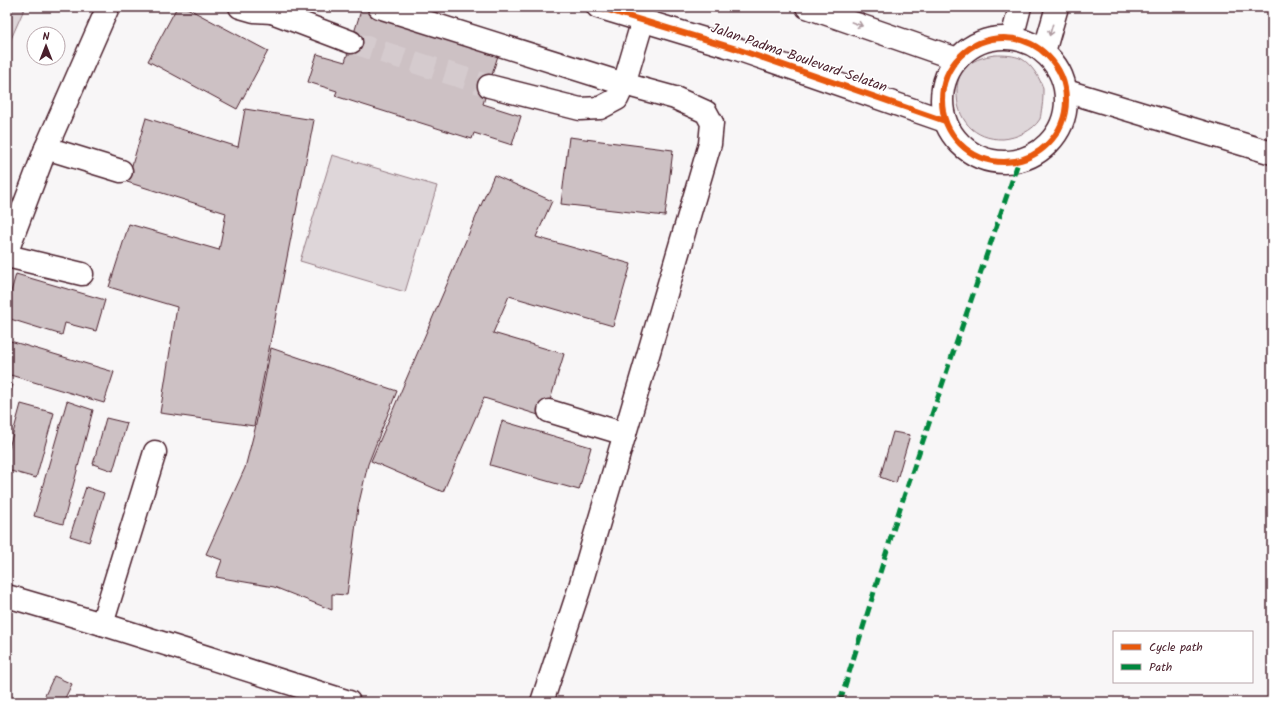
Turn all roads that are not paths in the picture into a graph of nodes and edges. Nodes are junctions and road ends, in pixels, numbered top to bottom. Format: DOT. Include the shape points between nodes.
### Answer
graph roads {
  1 [pos="108,7"];
  2 [pos="240,7"];
  3 [pos="379,7"];
  4 [pos="598,7"];
  5 [pos="807,7"];
  6 [pos="1020,7"];
  7 [pos="1057,7"];
  8 [pos="271,9"];
  9 [pos="643,20"];
  10 [pos="1012,38"];
  11 [pos="351,42"];
  12 [pos="1044,52"];
  13 [pos="957,59"];
  14 [pos="624,84"];
  15 [pos="489,86"];
  16 [pos="1066,91"];
  17 [pos="945,121"];
  18 [pos="46,148"];
  19 [pos="1272,153"];
  20 [pos="121,171"];
  21 [pos="7,252"];
  22 [pos="7,256"];
  23 [pos="82,274"];
  24 [pos="549,411"];
  25 [pos="625,434"];
  26 [pos="155,452"];
  27 [pos="7,596"];
  28 [pos="102,624"];
  29 [pos="349,702"];
  30 [pos="542,702"];
  1 -- 18 [label="street"];
  2 -- 8 [label="street" via="254,12"];
  3 -- 14 [label="street"];
  4 -- 9 [label="street, Jalan Padma Boulevard Selatan"];
  5 -- 13 [label="street, one-way"];
  6 -- 10 [label="street"];
  7 -- 12 [label="street, one-way"];
  8 -- 11 [label="street"];
  9 -- 14 [label="street"];
  9 -- 17 [label="street, Jalan Padma Boulevard Selatan" via="745,51"];
  10 -- 12 [label="street" via="1029,43"];
  10 -- 13 [label="street" via="992,39 973,46"];
  12 -- 16 [label="street" via="1059,70"];
  13 -- 17 [label="street" via="946,78 942,100"];
  14 -- 15 [label="street" via="617,99 600,108 580,109"];
  14 -- 25 [label="street" via="675,98 706,112 712,123 710,144"];
  16 -- 17 [label="street" via="1065,114 1056,135 1040,151 1019,160 997,162 975,155 957,141"];
  16 -- 19 [label="street"];
  18 -- 20 [label="street"];
  18 -- 21 [label="street"];
  22 -- 23 [label="street"];
  24 -- 25 [label="street"];
  25 -- 30 [label="street" via="579,590"];
  26 -- 28 [label="street"];
  27 -- 28 [label="street"];
  28 -- 29 [label="street"];
}
